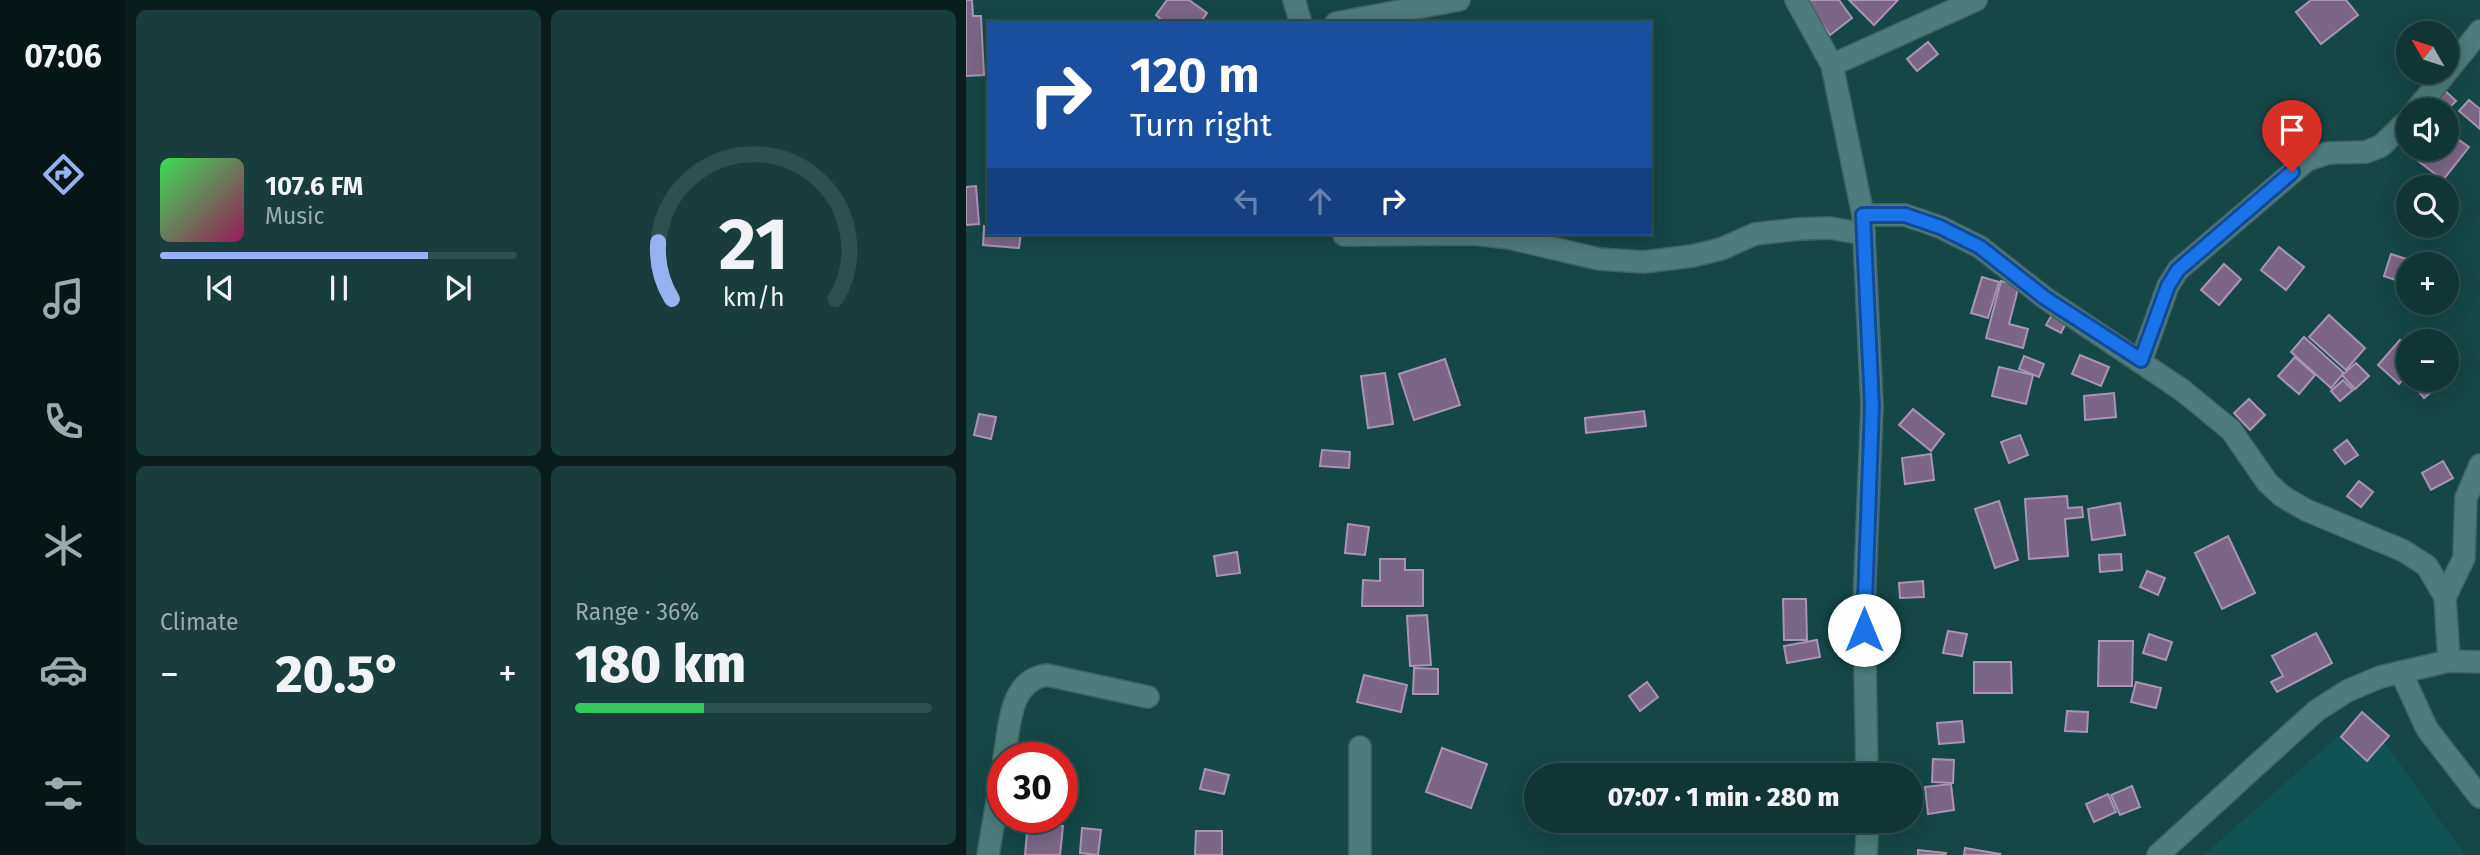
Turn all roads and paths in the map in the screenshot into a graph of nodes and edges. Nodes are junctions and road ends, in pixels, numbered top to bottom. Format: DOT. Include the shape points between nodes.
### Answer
graph roads {
  1 [pos="1294,0"];
  2 [pos="1459,0"];
  3 [pos="1796,0"];
  4 [pos="1976,0"];
  5 [pos="1300,21"];
  6 [pos="1347,21"];
  7 [pos="2480,31"];
  8 [pos="1832,65"];
  9 [pos="2426,98"];
  10 [pos="2396,132"];
  11 [pos="1863,225"];
  12 [pos="1484,235"];
  13 [pos="2141,360"];
  14 [pos="2480,465"];
  15 [pos="2445,597"];
  16 [pos="2449,661"];
  17 [pos="2480,662"];
  18 [pos="2401,672"];
  19 [pos="1147,697"];
  20 [pos="1007,742"];
  21 [pos="1360,747"];
  22 [pos="1867,763"];
  23 [pos="2480,797"];
  24 [pos="992,833"];
  25 [pos="1867,833"];
  26 [pos="988,855"];
  27 [pos="1360,855"];
  28 [pos="1866,855"];
  29 [pos="2158,855"];
  1 -- 5 [label="street"];
  2 -- 6 [label="street"];
  3 -- 8 [label="street"];
  4 -- 8 [label="street"];
  7 -- 9 [label="street"];
  8 -- 11 [label="street"];
  10 -- 13 [label="street" via="2366,152 2328,153 2307,160 2196,253 2168,286"];
  11 -- 12 [label="street" via="1755,234 1721,249 1644,262 1599,259"];
  11 -- 13 [label="street" via="1905,215 1940,227 1970,242"];
  11 -- 22 [label="street" via="1872,406 1864,606"];
  13 -- 15 [label="street" via="2231,430 2282,496 2404,551 2427,566"];
  14 -- 15 [label="street" via="2466,498 2465,558"];
  15 -- 16 [label="street"];
  16 -- 17 [label="street"];
  16 -- 18 [label="street"];
  18 -- 23 [label="street" via="2427,729"];
  18 -- 29 [label="street" via="2347,691 2316,712"];
  19 -- 20 [label="street" via="1047,675 1035,677 1016,695"];
  21 -- 27 [label="street"];
  24 -- 26 [label="street"];
  25 -- 28 [label="street"];
}
